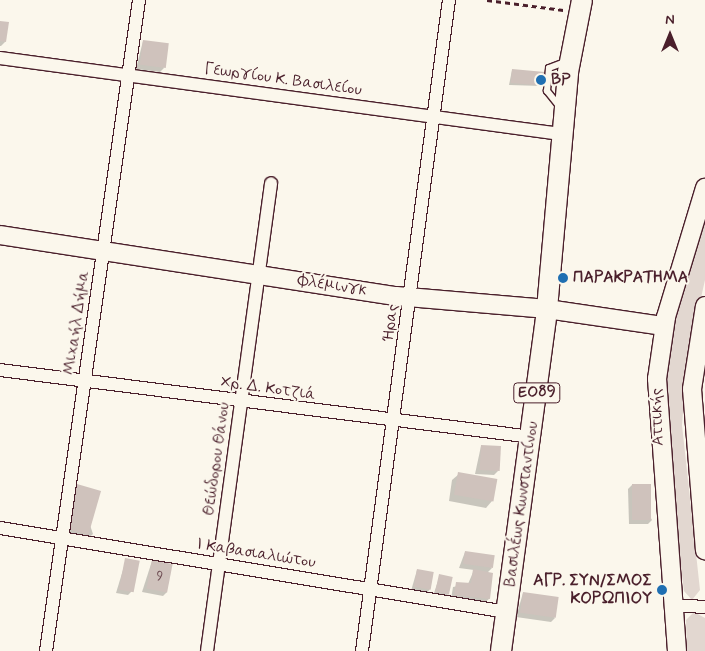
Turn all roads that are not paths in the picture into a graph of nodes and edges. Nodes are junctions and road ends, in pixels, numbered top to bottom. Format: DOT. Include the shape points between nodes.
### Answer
graph roads {
  1 [pos="139,0"];
  2 [pos="449,0"];
  3 [pos="580,6"];
  4 [pos="0,58"];
  5 [pos="128,75"];
  6 [pos="432,116"];
  7 [pos="561,134"];
  8 [pos="271,183"];
  9 [pos="705,188"];
  10 [pos="0,235"];
  11 [pos="104,251"];
  12 [pos="258,274"];
  13 [pos="411,298"];
  14 [pos="547,309"];
  15 [pos="705,310"];
  16 [pos="664,326"];
  17 [pos="702,332"];
  18 [pos="0,370"];
  19 [pos="85,382"];
  20 [pos="242,402"];
  21 [pos="394,422"];
  22 [pos="699,436"];
  23 [pos="532,437"];
  24 [pos="0,528"];
  25 [pos="61,538"];
  26 [pos="705,550"];
  27 [pos="219,564"];
  28 [pos="371,589"];
  29 [pos="675,605"];
  30 [pos="705,607"];
  31 [pos="507,612"];
  32 [pos="46,651"];
  33 [pos="207,651"];
  34 [pos="362,651"];
  35 [pos="501,651"];
  36 [pos="677,651"];
  1 -- 5 [label="street, Μιχαήλ Δήμα"];
  2 -- 6 [label="street, Ήρας"];
  3 -- 7 [label="main road, Βασιλέως Κωνσταντίνου / ΕΟ89"];
  4 -- 5 [label="street, Γεωργίου Κ. Βασιλείου"];
  5 -- 6 [label="street, Γεωργίου Κ. Βασιλείου"];
  5 -- 11 [label="street, Μιχαήλ Δήμα"];
  6 -- 7 [label="street, Γεωργίου Κ. Βασιλείου"];
  6 -- 13 [label="street, Ήρας"];
  7 -- 14 [label="main road, Βασιλέως Κωνσταντίνου / ΕΟ89"];
  8 -- 12 [label="street, Θεώδορου Θάνου"];
  9 -- 16 [label="main road, Αττικής"];
  10 -- 11 [label="main road, Φλέμινγκ"];
  11 -- 12 [label="main road, Φλέμινγκ"];
  11 -- 19 [label="street, Μιχαήλ Δήμα"];
  12 -- 13 [label="main road, Φλέμινγκ"];
  12 -- 20 [label="street, Θεώδορου Θάνου"];
  13 -- 14 [label="main road, Φλέμινγκ"];
  13 -- 21 [label="street, Ήρας"];
  14 -- 16 [label="main road, Φλέμινγκ"];
  14 -- 23 [label="main road, Βασιλέως Κωνσταντίνου / ΕΟ89"];
  15 -- 17 [label="main road"];
  16 -- 29 [label="main road, Αττικής" via="656,411"];
  17 -- 22 [label="main road"];
  18 -- 19 [label="street, Χρ. Δ. Κοτζιά"];
  19 -- 20 [label="street, Χρ. Δ. Κοτζιά"];
  19 -- 25 [label="street, Μιχαήλ Δήμα"];
  20 -- 21 [label="street, Χρ. Δ. Κοτζιά"];
  20 -- 27 [label="street, Θεώδορου Θάνου"];
  21 -- 23 [label="street, Χρ. Δ. Κοτζιά"];
  21 -- 28 [label="street, Ήρας"];
  22 -- 26 [label="main road"];
  23 -- 31 [label="main road, Βασιλέως Κωνσταντίνου / ΕΟ89"];
  24 -- 25 [label="street, Ι Καβασιαλιώτου"];
  25 -- 27 [label="street, Ι Καβασιαλιώτου"];
  25 -- 32 [label="street, Μιχαήλ Δήμα"];
  27 -- 28 [label="street, Ι Καβασιαλιώτου"];
  27 -- 33 [label="street, Θεώδορου Θάνου"];
  28 -- 31 [label="street, Ι Καβασιαλιώτου"];
  28 -- 34 [label="street, Ήρας"];
  29 -- 30 [label="street"];
  29 -- 36 [label="main road, Αττικής"];
  31 -- 35 [label="main road, Βασιλέως Κωνσταντίνου / ΕΟ89"];
}
